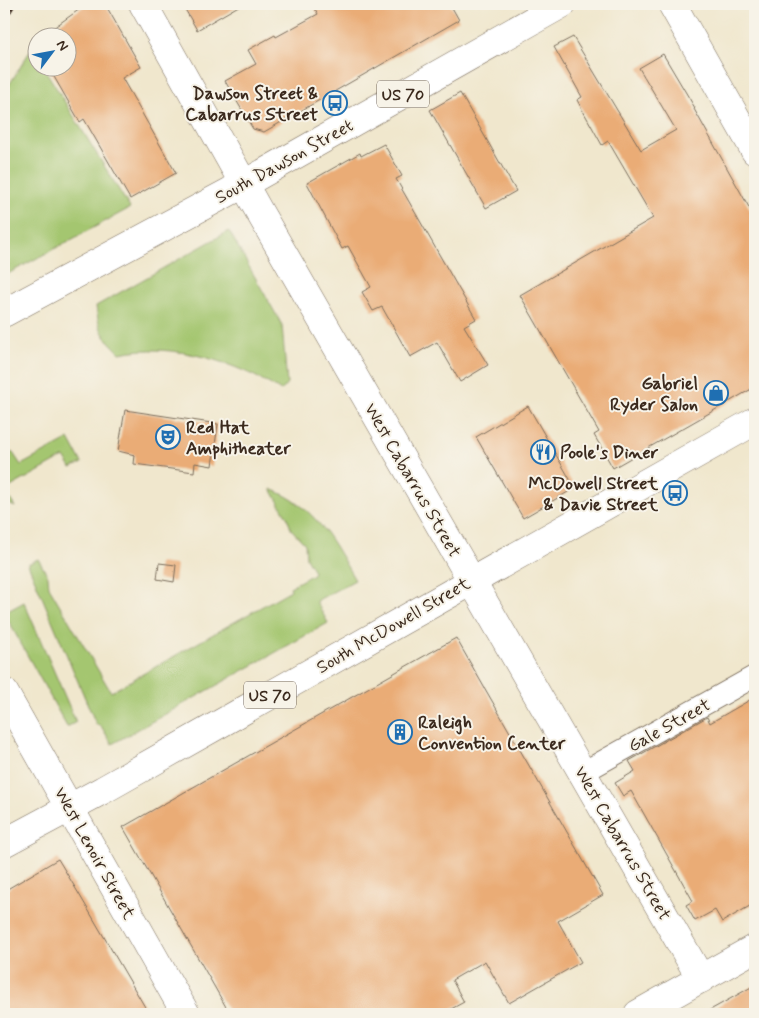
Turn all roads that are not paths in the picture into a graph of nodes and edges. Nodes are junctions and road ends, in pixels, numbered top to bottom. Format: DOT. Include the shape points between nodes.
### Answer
graph roads {
  1 [pos="143,4"];
  2 [pos="562,4"];
  3 [pos="672,4"];
  4 [pos="755,151"];
  5 [pos="244,184"];
  6 [pos="4,313"];
  7 [pos="755,421"];
  8 [pos="470,581"];
  9 [pos="755,676"];
  10 [pos="4,692"];
  11 [pos="582,773"];
  12 [pos="69,808"];
  13 [pos="4,843"];
  14 [pos="755,948"];
  15 [pos="701,979"];
  16 [pos="641,1013"];
  17 [pos="186,1014"];
  1 -- 5 [label="main road, West Cabarrus Street"];
  2 -- 5 [label="main road, South Dawson Street / US 70"];
  3 -- 4 [label="main road"];
  5 -- 6 [label="main road, South Dawson Street / US 70"];
  5 -- 8 [label="main road, West Cabarrus Street"];
  7 -- 8 [label="main road, South McDowell Street / US 70"];
  8 -- 11 [label="main road, West Cabarrus Street"];
  8 -- 12 [label="main road, South McDowell Street / US 70"];
  9 -- 11 [label="street, Gale Street"];
  10 -- 12 [label="main road, West Lenoir Street"];
  11 -- 15 [label="main road, West Cabarrus Street"];
  12 -- 13 [label="main road, South McDowell Street / US 70"];
  12 -- 17 [label="main road, West Lenoir Street"];
  14 -- 15 [label="main road"];
  15 -- 16 [label="main road"];
}
